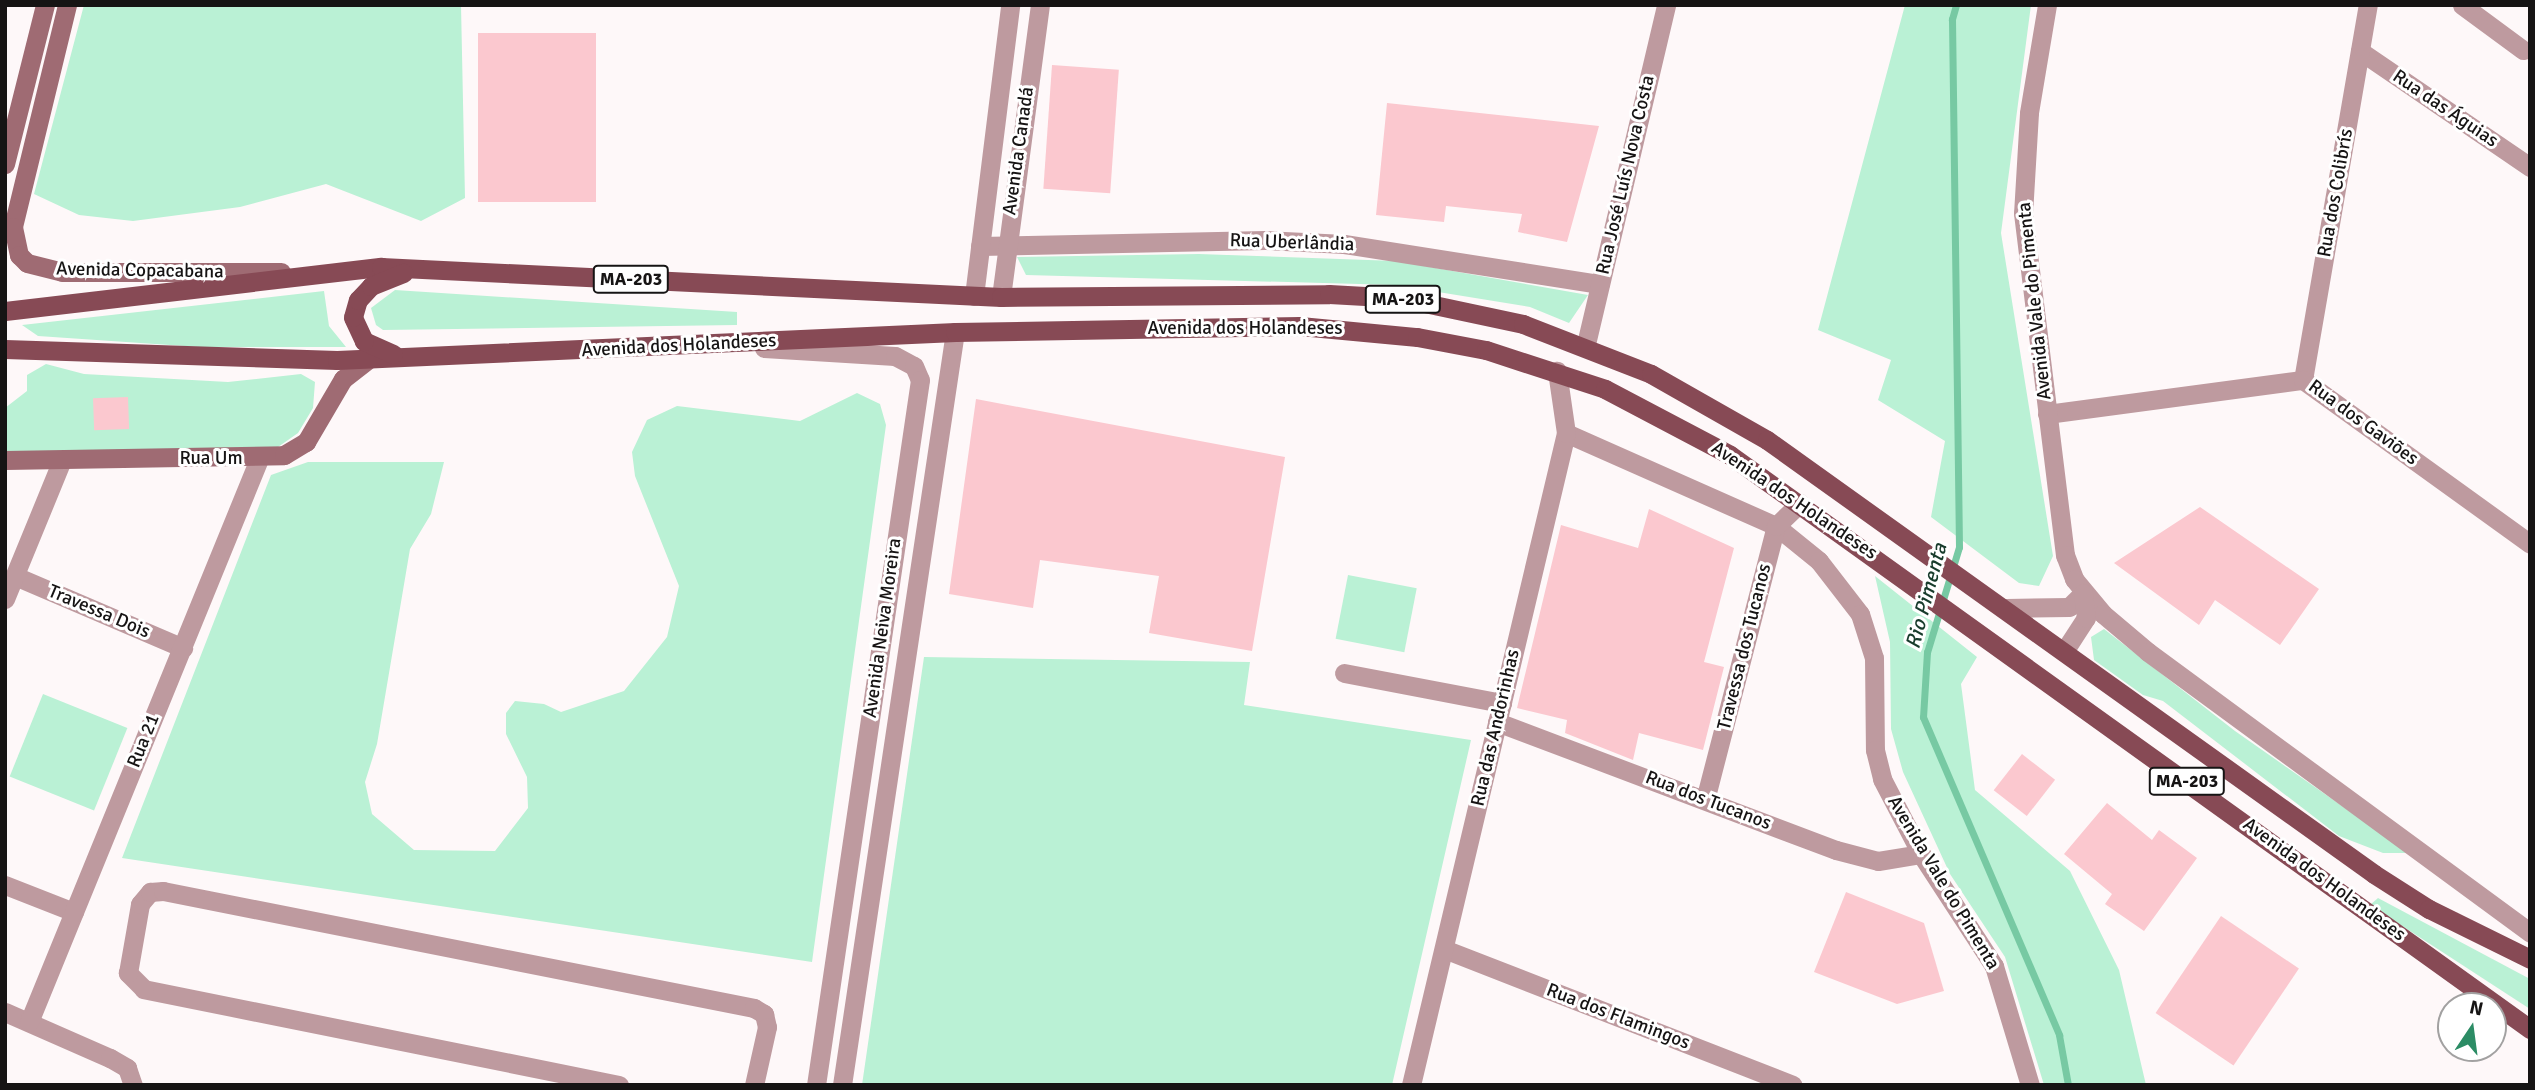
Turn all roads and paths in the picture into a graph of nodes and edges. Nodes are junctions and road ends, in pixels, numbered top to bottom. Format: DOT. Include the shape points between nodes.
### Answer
graph roads {
  1 [pos="45,5"];
  2 [pos="67,5"];
  3 [pos="1010,5"];
  4 [pos="1040,5"];
  5 [pos="1666,5"];
  6 [pos="2047,5"];
  7 [pos="2368,5"];
  8 [pos="2462,5"];
  9 [pos="2523,50"];
  10 [pos="2360,51"];
  11 [pos="5,164"];
  12 [pos="2530,167"];
  13 [pos="980,246"];
  14 [pos="1006,246"];
  15 [pos="429,269"];
  16 [pos="313,272"];
  17 [pos="1600,284"];
  18 [pos="974,296"];
  19 [pos="1001,297"];
  20 [pos="5,311"];
  21 [pos="955,332"];
  22 [pos="1586,344"];
  23 [pos="721,345"];
  24 [pos="11,347"];
  25 [pos="415,358"];
  26 [pos="369,359"];
  27 [pos="1557,371"];
  28 [pos="2303,380"];
  29 [pos="2047,414"];
  30 [pos="1566,433"];
  31 [pos="259,459"];
  32 [pos="5,460"];
  33 [pos="62,460"];
  34 [pos="1800,503"];
  35 [pos="1776,526"];
  36 [pos="2530,544"];
  37 [pos="15,576"];
  38 [pos="2083,593"];
  39 [pos="5,599"];
  40 [pos="2006,608"];
  41 [pos="183,648"];
  42 [pos="2065,650"];
  43 [pos="1344,673"];
  44 [pos="1500,713"];
  45 [pos="1705,800"];
  46 [pos="1921,855"];
  47 [pos="5,885"];
  48 [pos="2429,909"];
  49 [pos="75,912"];
  50 [pos="2530,933"];
  51 [pos="1444,949"];
  52 [pos="2530,959"];
  53 [pos="2530,965"];
  54 [pos="5,1012"];
  55 [pos="29,1022"];
  56 [pos="2530,1029"];
  57 [pos="133,1085"];
  58 [pos="619,1085"];
  59 [pos="754,1085"];
  60 [pos="816,1085"];
  61 [pos="842,1085"];
  62 [pos="1411,1085"];
  63 [pos="1792,1085"];
  64 [pos="2030,1085"];
  1 -- 11 [label="main road"];
  2 -- 16 [label="main road, Avenida Copacabana" via="13,227 19,255 35,266 62,272"];
  3 -- 13 [label="street, Avenida Canadá"];
  4 -- 14 [label="street, Avenida Canadá"];
  5 -- 17 [label="street, Rua José Luís Nova Costa"];
  6 -- 29 [label="street, Avenida Vale do Pimenta" via="2023,186"];
  7 -- 10 [label="street, Rua dos Colibrís"];
  8 -- 9 [label="street"];
  10 -- 12 [label="street, Rua das Águias"];
  10 -- 28 [label="street, Rua dos Colibrís"];
  13 -- 14 [label="street, Rua Uberlândia"];
  13 -- 18 [label="street, Avenida Canadá"];
  14 -- 17 [label="street, Rua Uberlândia" via="1265,240 1344,244"];
  14 -- 19 [label="street, Avenida Canadá"];
  15 -- 16 [label="main road, Avenida dos Holandeses / MA-203"];
  15 -- 18 [label="main road, Avenida dos Holandeses / MA-203"];
  15 -- 25 [label="main road" via="379,281 363,293 355,308 355,326 364,341"];
  16 -- 20 [label="main road, Avenida dos Holandeses / MA-203"];
  17 -- 22 [label="street, Rua José Luís Nova Costa"];
  18 -- 19 [label="main road, Avenida dos Holandeses / MA-203"];
  19 -- 22 [label="main road, Avenida dos Holandeses / MA-203" via="1273,292 1401,298"];
  21 -- 23 [label="main road, Avenida dos Holandeses / MA-203"];
  21 -- 27 [label="main road, Avenida dos Holandeses / MA-203" via="1351,330 1486,350"];
  21 -- 61 [label="street, Avenida Neiva Moreira"];
  22 -- 40 [label="main road, Avenida dos Holandeses / MA-203" via="1736,420"];
  23 -- 25 [label="main road, Avenida dos Holandeses / MA-203"];
  23 -- 60 [label="street, Avenida Neiva Moreira" via="895,356 914,366 920,380"];
  24 -- 26 [label="main road, Avenida dos Holandeses / MA-203" via="240,360"];
  25 -- 26 [label="main road, Avenida dos Holandeses / MA-203"];
  26 -- 31 [label="main road, Rua Um" via="335,388 306,442 284,455"];
  27 -- 30 [label="street, Rua das Andorinhas"];
  27 -- 34 [label="main road, Avenida dos Holandeses / MA-203" via="1658,414"];
  28 -- 29 [label="street, Rua dos Gaviões"];
  28 -- 36 [label="street, Rua dos Gaviões"];
  29 -- 38 [label="street, Avenida Vale do Pimenta" via="2065,555"];
  30 -- 35 [label="street, Avenida Vale do Pimenta"];
  30 -- 44 [label="street, Rua das Andorinhas"];
  31 -- 33 [label="main road, Rua Um"];
  31 -- 41 [label="street, Rua 21"];
  32 -- 33 [label="main road, Rua Um"];
  33 -- 37 [label="street"];
  34 -- 35 [label="street"];
  34 -- 56 [label="main road, Avenida dos Holandeses / MA-203"];
  35 -- 45 [label="street, Travessa dos Tucanos"];
  35 -- 46 [label="street, Avenida Vale do Pimenta" via="1819,561 1871,636 1875,750 1882,779"];
  37 -- 39 [label="street"];
  37 -- 41 [label="street, Travessa Dois"];
  38 -- 40 [label="street" via="2069,607"];
  38 -- 42 [label="street, Avenida Vale do Pimenta" via="2086,618"];
  38 -- 50 [label="street, Avenida Vale do Pimenta" via="2148,652"];
  40 -- 42 [label="main road, Avenida dos Holandeses / MA-203"];
  41 -- 49 [label="street, Rua 21"];
  42 -- 48 [label="main road, Avenida dos Holandeses / MA-203"];
  43 -- 44 [label="street, Rua dos Tucanos"];
  44 -- 45 [label="street, Rua dos Tucanos"];
  44 -- 51 [label="street, Rua das Andorinhas"];
  45 -- 46 [label="street, Rua dos Tucanos" via="1865,859 1889,862"];
  46 -- 64 [label="street, Avenida Vale do Pimenta" via="1994,966"];
  47 -- 49 [label="street"];
  48 -- 52 [label="main road, Avenida dos Holandeses / MA-203"];
  48 -- 53 [label="main road"];
  49 -- 55 [label="street, Rua 21"];
  51 -- 62 [label="street, Rua das Andorinhas"];
  51 -- 63 [label="street, Rua dos Flamingos"];
  54 -- 55 [label="street"];
  55 -- 57 [label="street" via="127,1068"];
  58 -- 59 [label="street" via="144,989 128,974 140,904 150,892 163,891 754,1008 764,1014 766,1027"];
}
